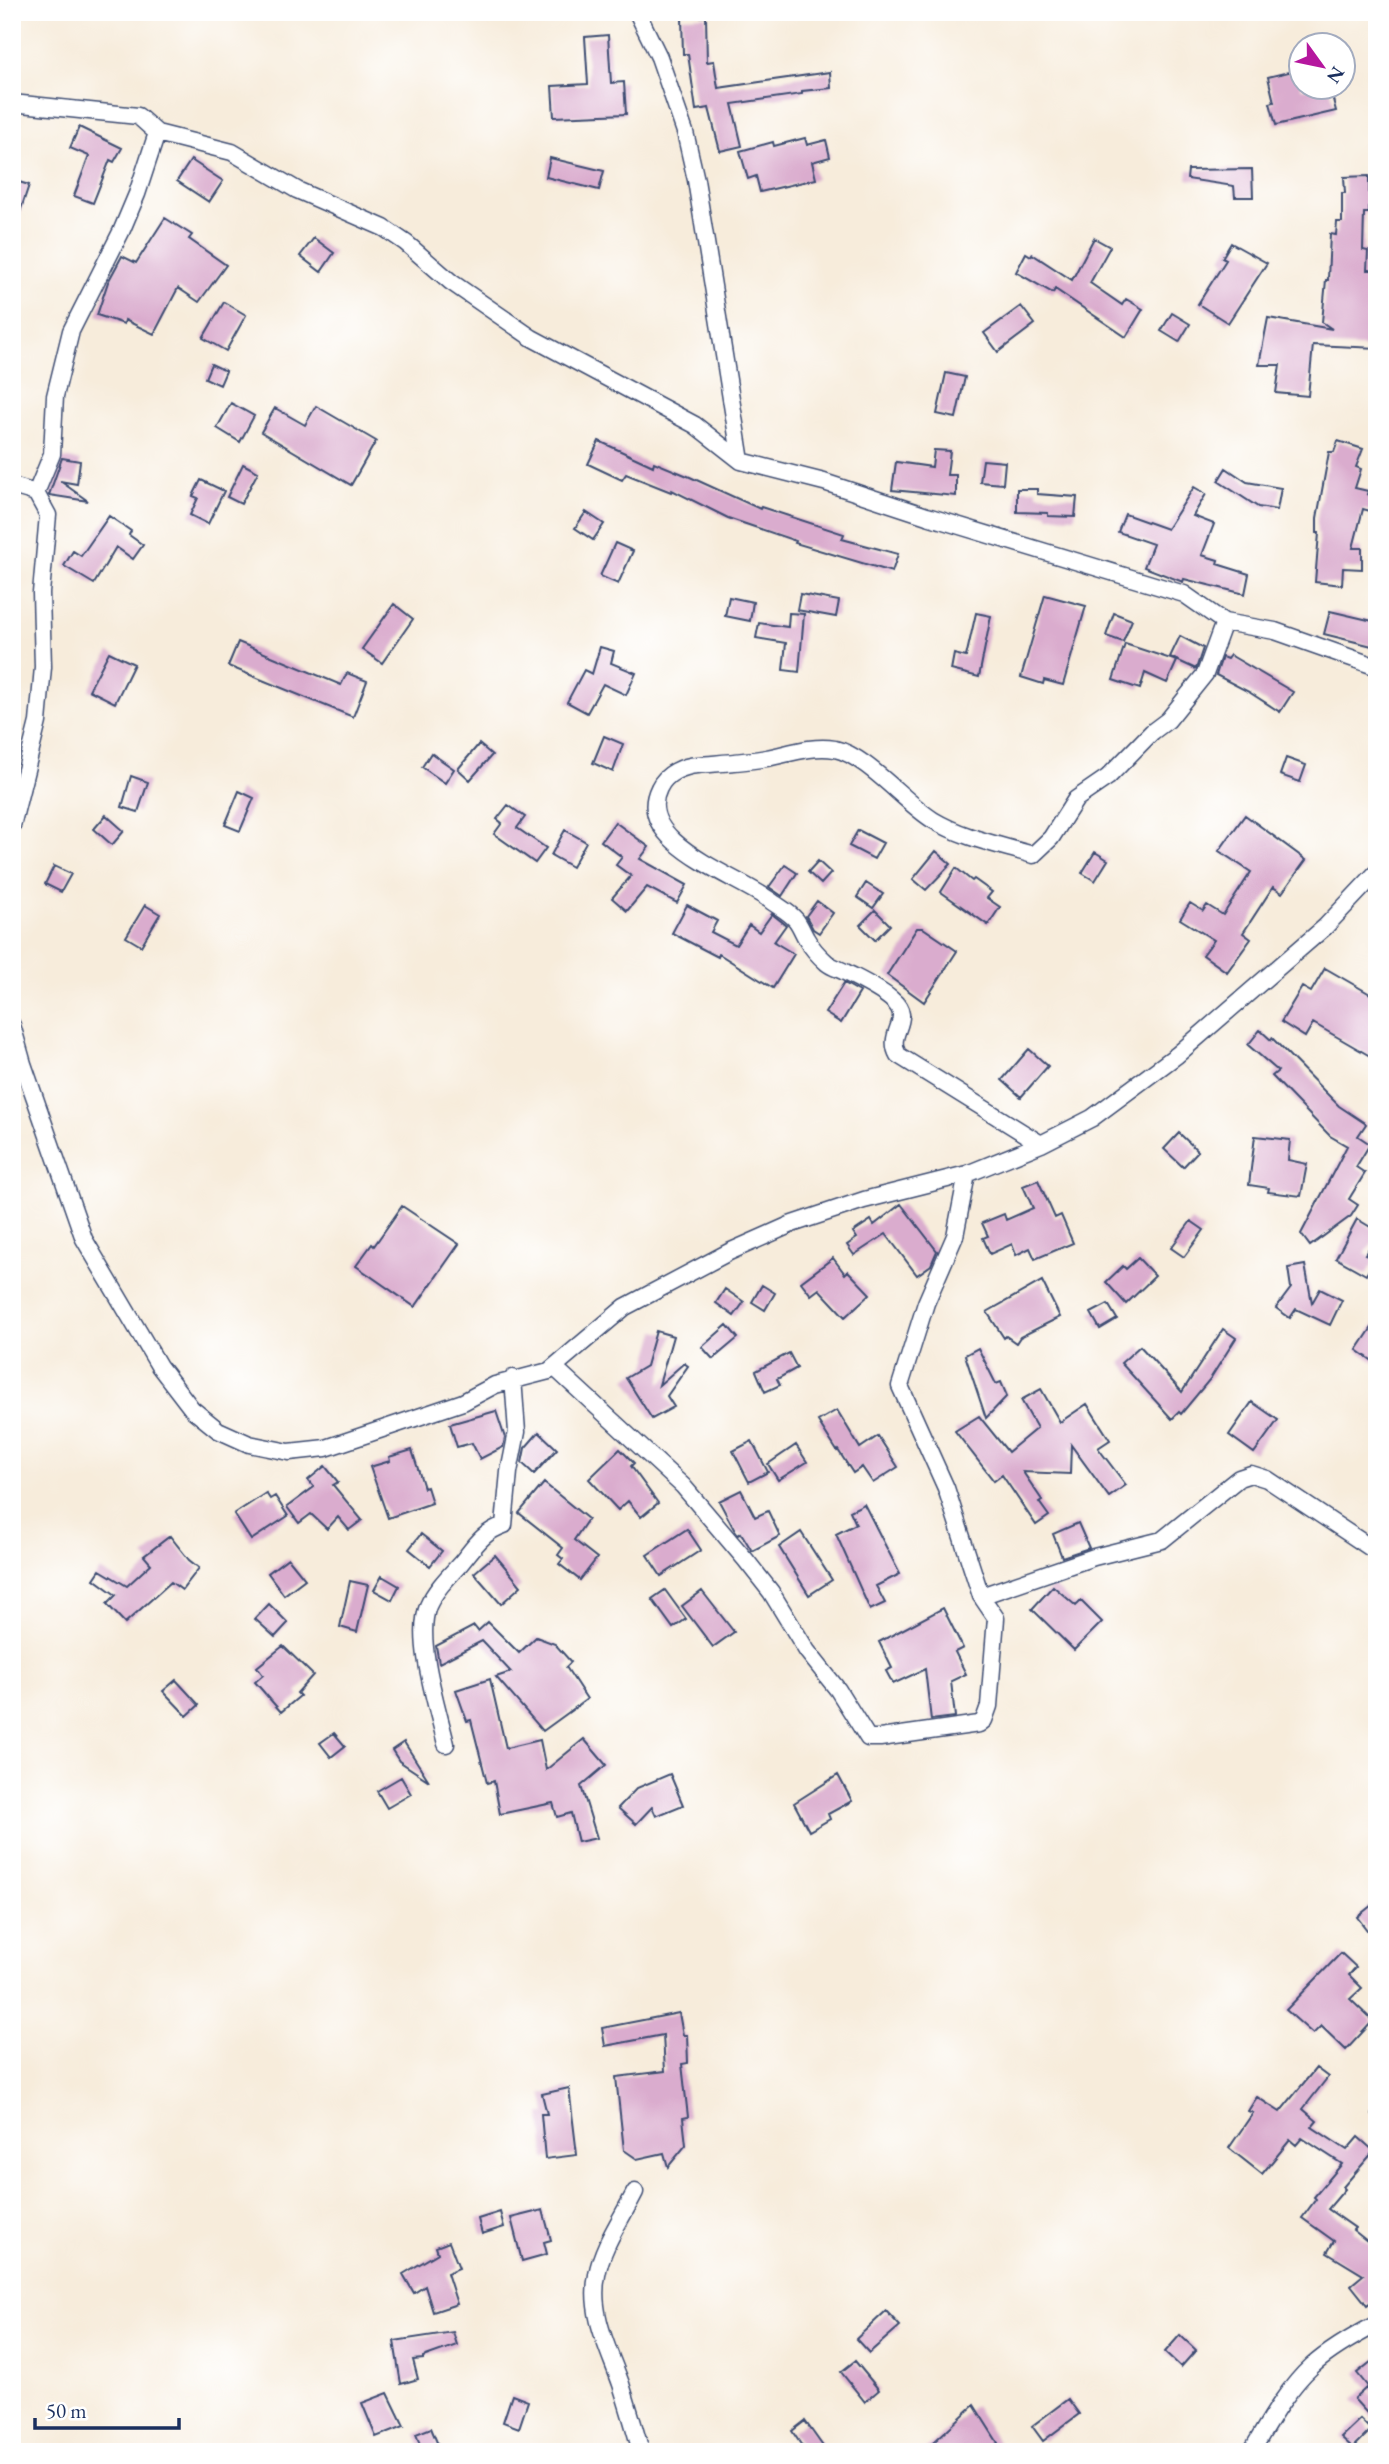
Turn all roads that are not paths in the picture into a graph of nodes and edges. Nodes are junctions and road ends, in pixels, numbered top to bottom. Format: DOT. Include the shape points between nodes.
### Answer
graph roads {
  1 [pos="637,12"];
  2 [pos="12,103"];
  3 [pos="157,133"];
  4 [pos="741,461"];
  5 [pos="12,486"];
  6 [pos="36,493"];
  7 [pos="1224,622"];
  8 [pos="1377,667"];
  9 [pos="12,826"];
  10 [pos="1377,872"];
  11 [pos="12,1025"];
  12 [pos="1041,1144"];
  13 [pos="967,1174"];
  14 [pos="554,1367"];
  15 [pos="513,1378"];
  16 [pos="1377,1552"];
  17 [pos="981,1596"];
  18 [pos="446,1744"];
  19 [pos="635,2192"];
  20 [pos="1377,2324"];
  21 [pos="641,2452"];
  22 [pos="1251,2452"];
  1 -- 4 [label="street" via="659,57 685,132"];
  2 -- 3 [label="street" via="138,116"];
  3 -- 4 [label="street" via="232,152 298,190 384,228 459,289 532,338 695,425"];
  3 -- 6 [label="street" via="121,232 71,331 55,396 52,454"];
  4 -- 7 [label="street" via="824,482 1184,594"];
  5 -- 6 [label="street"];
  6 -- 9 [label="street" via="48,515 41,593 43,667 38,722"];
  7 -- 8 [label="street" via="1275,631"];
  7 -- 12 [label="street" via="1205,674 1168,720 1108,777 1076,799 1051,838 1033,855 946,827 838,750 813,748 692,765 662,782 654,797 657,816 668,836 796,920 828,964 891,998 902,1012 894,1039 898,1055"];
  10 -- 12 [label="street" via="1325,927 1177,1055 1092,1118"];
  11 -- 15 [label="street" via="84,1239 159,1366 192,1409 218,1430 249,1444 289,1452 326,1448 463,1402"];
  12 -- 13 [label="street"];
  13 -- 14 [label="street" via="852,1204 729,1252 625,1307"];
  13 -- 17 [label="street" via="955,1236 926,1303 900,1386 946,1488"];
  14 -- 15 [label="street"];
  14 -- 17 [label="street" via="683,1486 759,1575 868,1738 970,1726 984,1720 996,1618"];
  15 -- 18 [label="street" via="517,1432 504,1525 490,1530 442,1585 428,1606 424,1625 424,1645"];
  16 -- 17 [label="street" via="1266,1479 1251,1474 1239,1478 1162,1540 1094,1557"];
  19 -- 21 [label="street" via="597,2275 595,2303"];
  20 -- 22 [label="street" via="1311,2367"];
}
